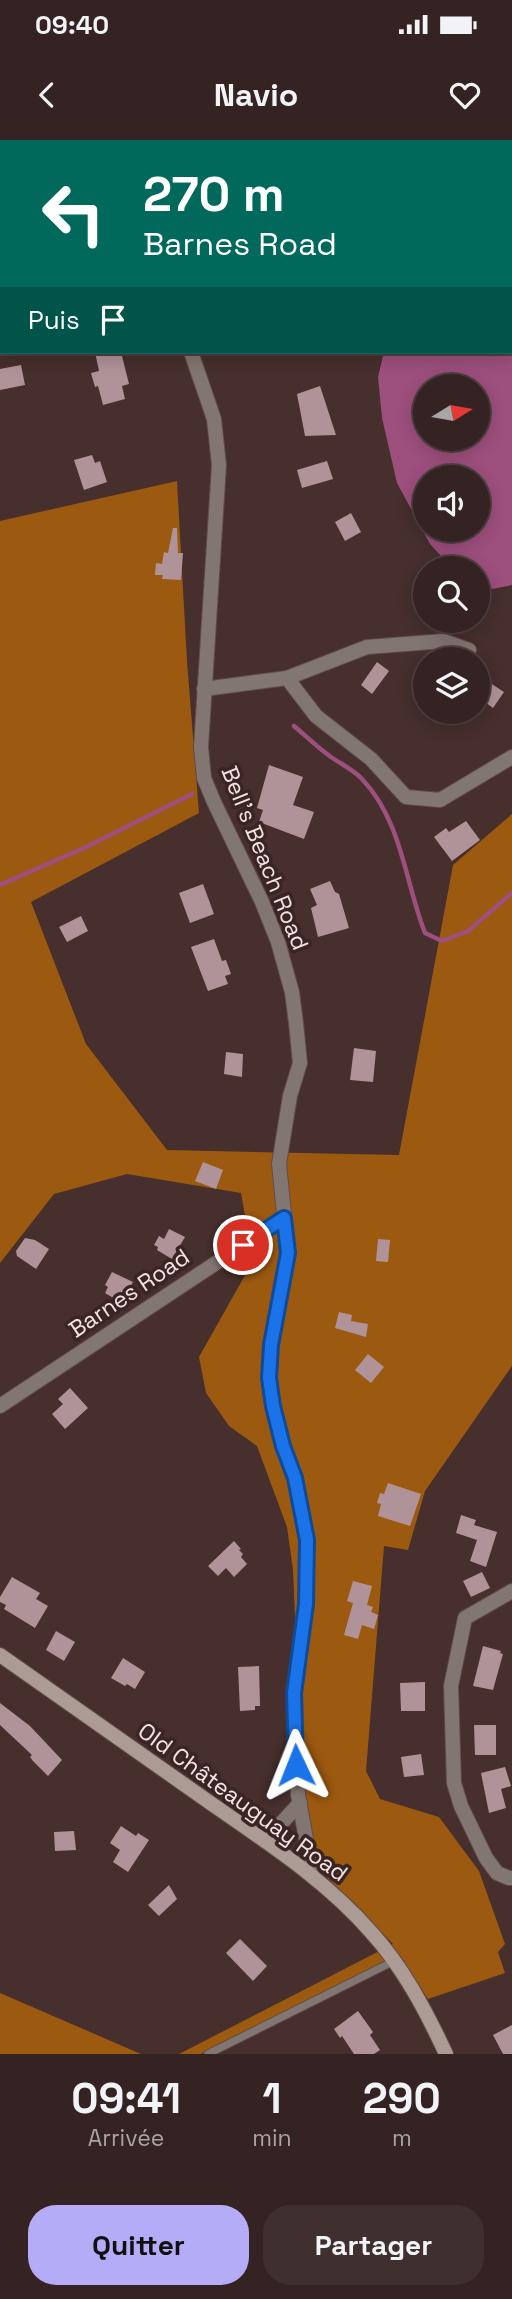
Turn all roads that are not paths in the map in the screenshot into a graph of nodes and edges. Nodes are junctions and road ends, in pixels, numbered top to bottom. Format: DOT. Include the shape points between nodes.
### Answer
graph roads {
  1 [pos="192,354"];
  2 [pos="461,647"];
  3 [pos="287,678"];
  4 [pos="204,689"];
  5 [pos="512,757"];
  6 [pos="284,1218"];
  7 [pos="0,1406"];
  8 [pos="512,1591"];
  9 [pos="0,1655"];
  10 [pos="300,1803"];
  11 [pos="265,1841"];
  12 [pos="313,1877"];
  13 [pos="512,1878"];
  14 [pos="394,1961"];
  15 [pos="208,2054"];
  16 [pos="446,2054"];
  1 -- 4 [label="street, Bell's Beach Road" via="214,419 219,465"];
  2 -- 3 [label="street" via="444,641 367,647"];
  3 -- 4 [label="street"];
  3 -- 5 [label="street" via="316,716 371,759 407,797 440,800"];
  4 -- 6 [label="street, Bell's Beach Road" via="204,778 262,901 293,996 300,1063 279,1164"];
  6 -- 7 [label="street, Barnes Road"];
  6 -- 10 [label="street, Bell's Beach Road" via="288,1253 269,1378 307,1540 306,1604 294,1693"];
  8 -- 13 [label="street" via="465,1618 451,1686 453,1770 461,1806 491,1865 497,1873"];
  9 -- 11 [label="street, Old Châteauguay Road"];
  10 -- 11 [label="street"];
  10 -- 12 [label="street, Bell's Beach Road"];
  11 -- 12 [label="street, Old Châteauguay Road"];
  12 -- 14 [label="street, Old Châteauguay Road" via="371,1931"];
  14 -- 15 [label="lane"];
  14 -- 16 [label="street, Old Châteauguay Road"];
}
